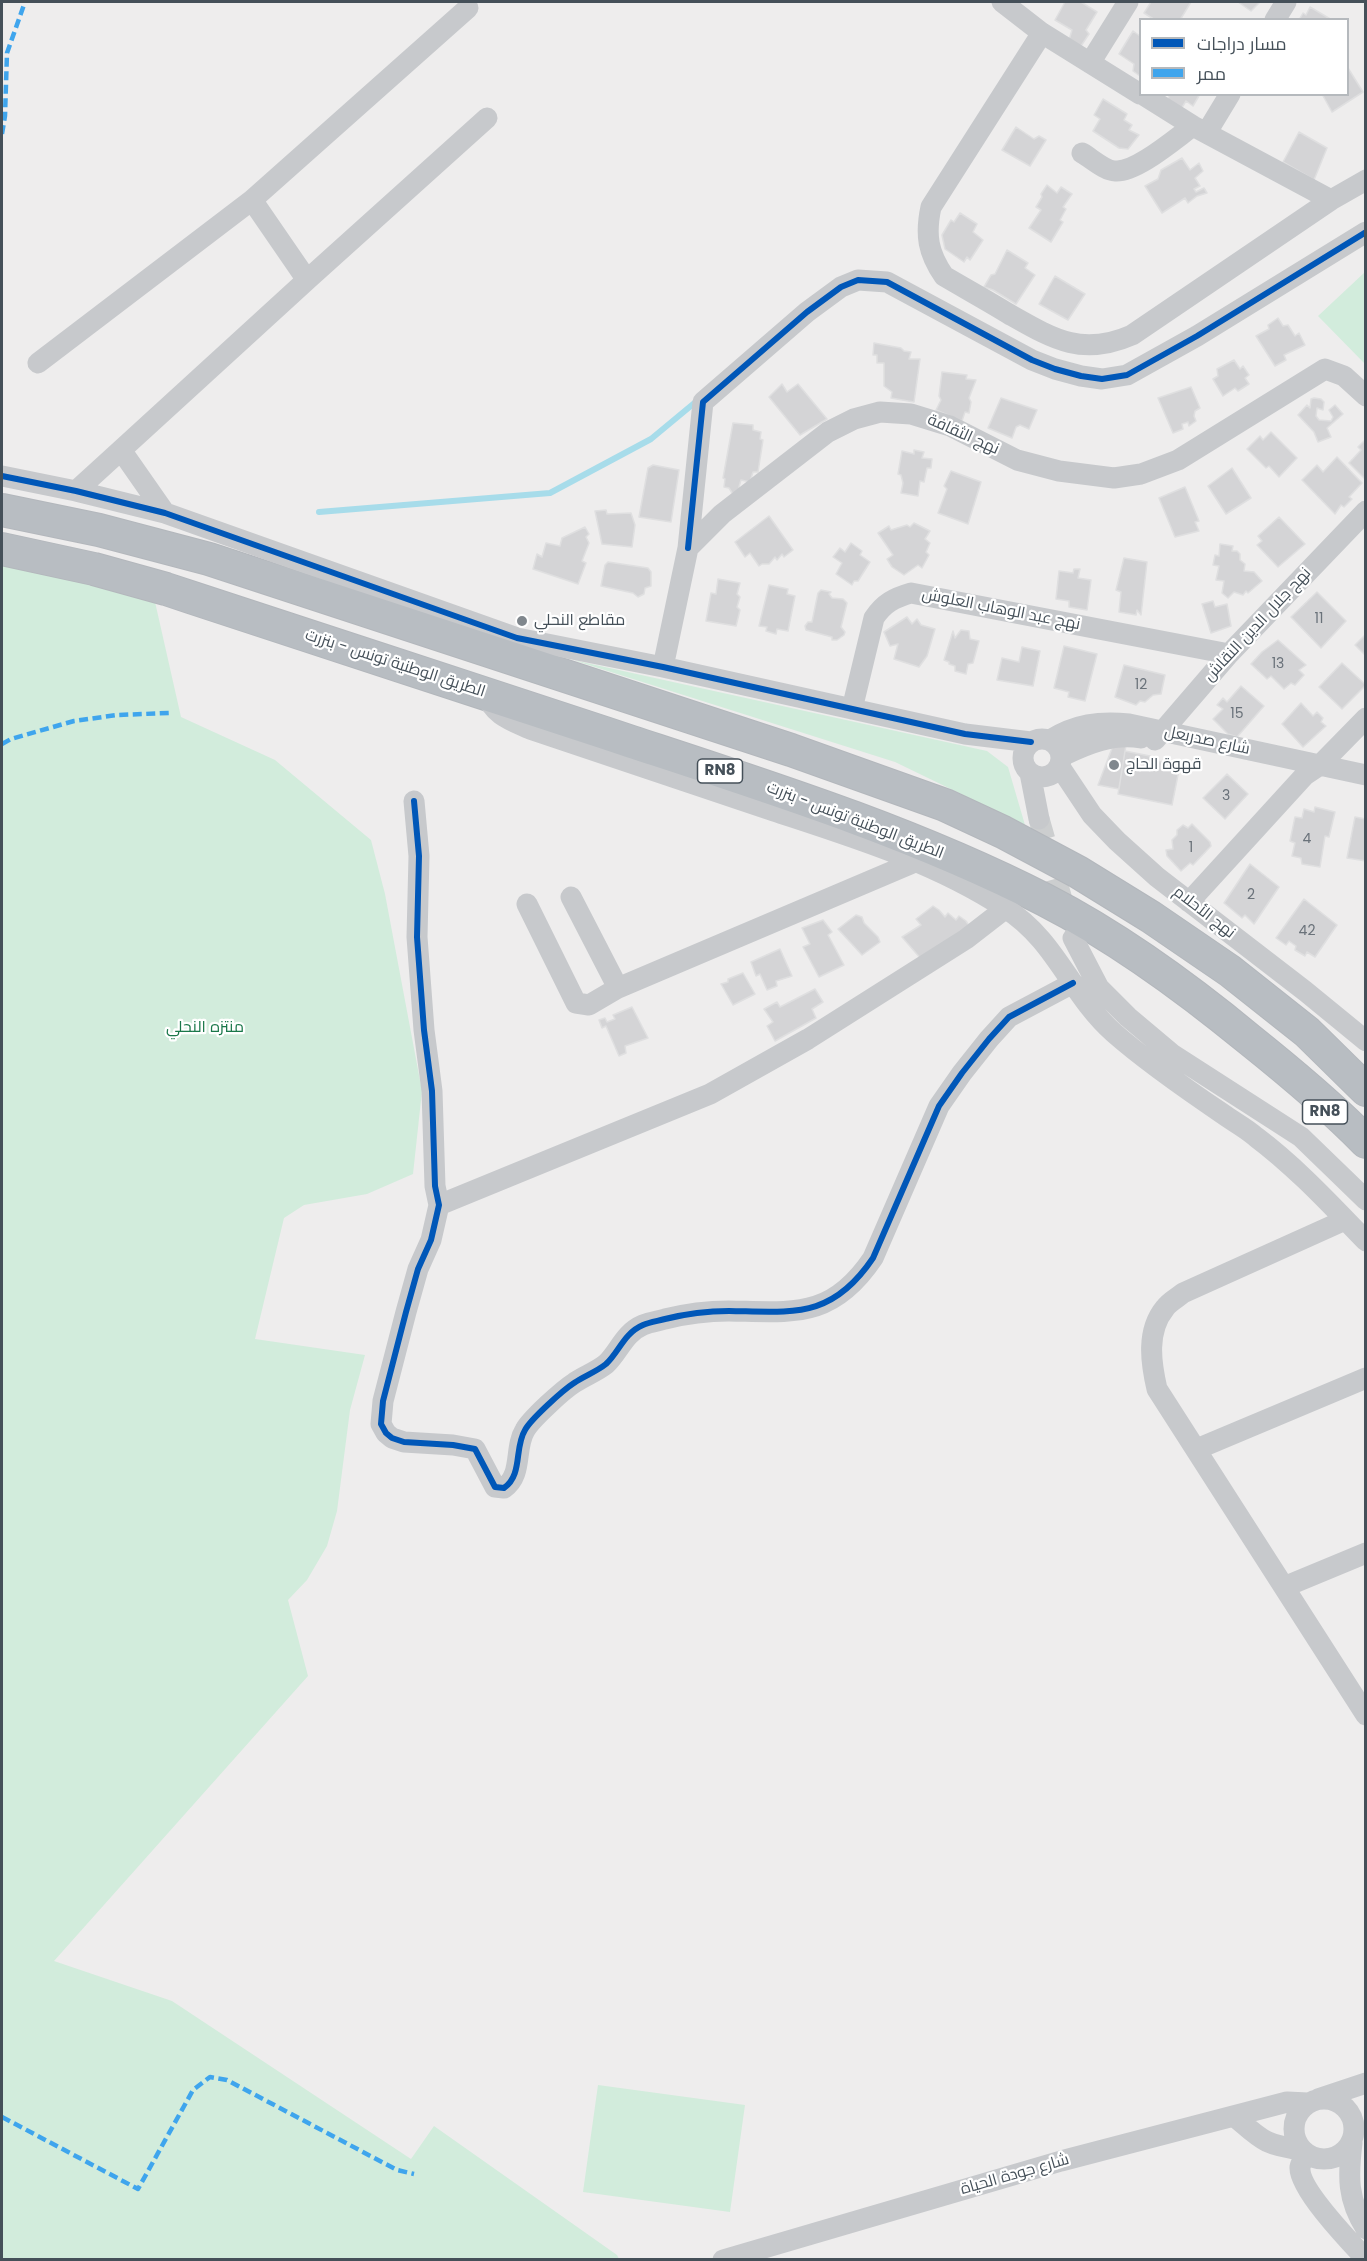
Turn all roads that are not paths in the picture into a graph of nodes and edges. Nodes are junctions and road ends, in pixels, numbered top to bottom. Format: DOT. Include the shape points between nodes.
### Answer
graph roads {
  1 [pos="1002,2"];
  2 [pos="1128,2"];
  3 [pos="1286,2"];
  4 [pos="468,8"];
  5 [pos="1276,18"];
  6 [pos="1042,33"];
  7 [pos="1090,63"];
  8 [pos="1139,93"];
  9 [pos="1144,96"];
  10 [pos="1228,96"];
  11 [pos="487,118"];
  12 [pos="1200,129"];
  13 [pos="1082,153"];
  14 [pos="1365,180"];
  15 [pos="252,200"];
  16 [pos="1331,200"];
  17 [pos="1365,232"];
  18 [pos="307,280"];
  19 [pos="38,363"];
  20 [pos="1365,396"];
  21 [pos="122,450"];
  22 [pos="2,476"];
  23 [pos="76,491"];
  24 [pos="2,510"];
  25 [pos="1365,511"];
  26 [pos="165,513"];
  27 [pos="688,548"];
  28 [pos="2,549"];
  29 [pos="1229,654"];
  30 [pos="663,667"];
  31 [pos="486,693"];
  32 [pos="852,709"];
  33 [pos="1365,718"];
  34 [pos="964,734"];
  35 [pos="1158,736"];
  36 [pos="1051,751"];
  37 [pos="1026,768"];
  38 [pos="1313,770"];
  39 [pos="1365,775"];
  40 [pos="1365,788"];
  41 [pos="414,801"];
  42 [pos="1039,819"];
  43 [pos="916,861"];
  44 [pos="571,897"];
  45 [pos="1189,902"];
  46 [pos="527,904"];
  47 [pos="1006,908"];
  48 [pos="1073,938"];
  49 [pos="1073,983"];
  50 [pos="618,988"];
  51 [pos="1365,1041"];
  52 [pos="1284,1067"];
  53 [pos="1365,1090"];
  54 [pos="1365,1142"];
  55 [pos="1365,1158"];
  56 [pos="1365,1200"];
  57 [pos="439,1205"];
  58 [pos="1345,1220"];
  59 [pos="1365,1241"];
  60 [pos="1365,1378"];
  61 [pos="1197,1449"];
  62 [pos="1365,1553"];
  63 [pos="1284,1587"];
  64 [pos="1365,1715"];
  65 [pos="1365,2083"];
  66 [pos="1311,2102"];
  67 [pos="1234,2116"];
  68 [pos="1357,2128"];
  69 [pos="1304,2152"];
  70 [pos="1365,2229"];
  71 [pos="777,2252"];
  72 [pos="723,2259"];
  73 [pos="1365,2259"];
  1 -- 6 [label="street"];
  2 -- 7 [label="street"];
  3 -- 5 [label="street"];
  4 -- 15 [label="street"];
  6 -- 7 [label="street"];
  6 -- 16 [label="street" via="931,207 928,244 944,276 1052,338 1092,346 1114,343 1132,335"];
  7 -- 8 [label="street"];
  9 -- 12 [label="street"];
  10 -- 12 [label="street"];
  11 -- 18 [label="street"];
  12 -- 13 [label="street" via="1123,171 1113,172"];
  12 -- 16 [label="street"];
  14 -- 16 [label="street"];
  15 -- 18 [label="street"];
  15 -- 19 [label="street"];
  17 -- 27 [label="street" via="1197,336 1127,375 1102,379 1032,360 887,282 851,282 807,312 703,402"];
  18 -- 21 [label="street"];
  20 -- 27 [label="street, نهج الثقافة" via="1344,376 1325,369 1178,460 1141,474 1114,478 1059,471 1017,460 950,426 911,414 880,411 828,432 722,514"];
  21 -- 23 [label="street"];
  21 -- 26 [label="street"];
  22 -- 23 [label="street"];
  23 -- 26 [label="street"];
  24 -- 53 [label="highway, RN8" via="99,530 209,560 803,753 945,805 1078,872 1151,917 1230,971 1307,1032"];
  25 -- 29 [label="street, نهج جلال الدين النقاش"];
  26 -- 30 [label="street" via="489,630"];
  27 -- 30 [label="street"];
  28 -- 31 [label="highway, الطريق الوطنية تونس - بنزرت / RN8" via="166,589"];
  29 -- 32 [label="street, نهج عبد الوهاب العلوش" via="910,593 882,606 874,618"];
  29 -- 35 [label="street, نهج جلال الدين النقاش"];
  30 -- 32 [label="street"];
  31 -- 43 [label="street" via="500,716 530,729"];
  31 -- 52 [label="highway, الطريق الوطنية تونس - بنزرت / RN8" via="914,840 1046,900 1198,997"];
  32 -- 34 [label="street"];
  33 -- 38 [label="street"];
  34 -- 36 [label="street"];
  34 -- 37 [label="street"];
  35 -- 36 [label="street, شارع صدربعل" via="1129,724 1092,723 1064,731"];
  35 -- 38 [label="street, شارع صدربعل"];
  36 -- 37 [label="street" via="1026,747"];
  36 -- 37 [label="street, شارع صدربعل" via="1056,772 1040,777"];
  36 -- 45 [label="street, نهج الأحلام" via="1092,815"];
  37 -- 42 [label="street"];
  38 -- 39 [label="street, شارع صدربعل"];
  38 -- 40 [label="street, شارع صدربعل"];
  38 -- 45 [label="street"];
  41 -- 57 [label="street" via="419,856 417,937"];
  43 -- 47 [label="street"];
  43 -- 50 [label="street"];
  44 -- 50 [label="street"];
  45 -- 51 [label="street, نهج الأحلام"];
  46 -- 50 [label="street" via="576,1003 594,1004"];
  47 -- 49 [label="street" via="1039,935"];
  47 -- 57 [label="street" via="966,939 808,1039 710,1094"];
  48 -- 56 [label="street" via="1099,988 1128,1017 1172,1054 1301,1137"];
  49 -- 57 [label="street" via="1009,1017 962,1072 939,1106 873,1258 841,1294 822,1305 797,1311 700,1313 643,1325 630,1333 606,1364 572,1384 526,1427 520,1438 514,1479 504,1488 495,1487 475,1449 404,1442 392,1438 381,1424 382,1401"];
  49 -- 58 [label="street" via="1096,1016 1115,1034 1257,1137"];
  52 -- 54 [label="highway, الطريق الوطنية تونس - بنزرت / RN8"];
  52 -- 55 [label="highway, RN8"];
  58 -- 59 [label="street"];
  58 -- 61 [label="street" via="1183,1293 1164,1308 1153,1330 1150,1360 1157,1389"];
  60 -- 61 [label="street"];
  61 -- 63 [label="street"];
  62 -- 63 [label="street"];
  63 -- 64 [label="street"];
  65 -- 66 [label="street, شارع جودة الحياة"];
  66 -- 67 [label="street, شارع جودة الحياة" via="1287,2102"];
  66 -- 68 [label="street" via="1322,2098 1340,2103"];
  66 -- 69 [label="street" via="1295,2120 1296,2141"];
  67 -- 69 [label="street" via="1266,2143"];
  67 -- 71 [label="street, شارع جودة الحياة" via="1061,2161"];
  68 -- 69 [label="street" via="1345,2151 1336,2157 1316,2158"];
  68 -- 70 [label="street" via="1349,2170 1352,2201"];
  69 -- 73 [label="street" via="1300,2166 1304,2183"];
  71 -- 72 [label="street, شارع جودة الحياة"];
}
